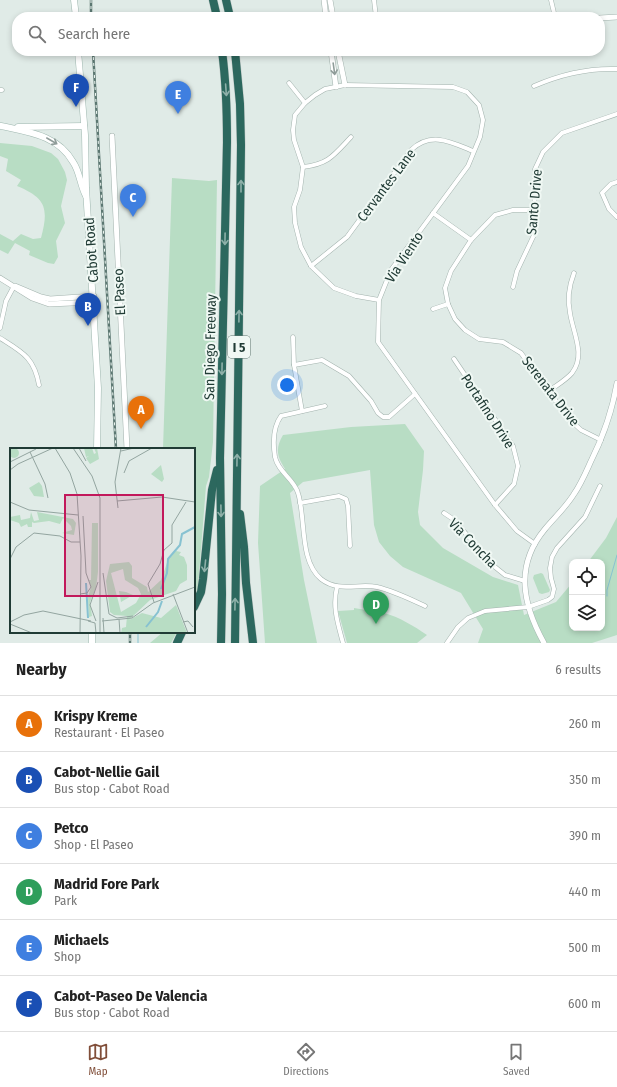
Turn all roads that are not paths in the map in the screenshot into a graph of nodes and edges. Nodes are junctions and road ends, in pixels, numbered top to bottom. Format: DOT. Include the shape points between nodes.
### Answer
graph roads {
  1 [pos="74,0"];
  2 [pos="213,0"];
  3 [pos="226,0"];
  4 [pos="324,0"];
  5 [pos="330,0"];
  6 [pos="374,0"];
  7 [pos="551,0"];
  8 [pos="75,12"];
  9 [pos="216,12"];
  10 [pos="229,12"];
  11 [pos="326,12"];
  12 [pos="332,12"];
  13 [pos="375,12"];
  14 [pos="554,12"];
  15 [pos="617,17"];
  16 [pos="605,18"];
  17 [pos="78,56"];
  18 [pos="223,56"];
  19 [pos="236,56"];
  20 [pos="332,56"];
  21 [pos="339,56"];
  22 [pos="617,69"];
  23 [pos="289,83"];
  24 [pos="345,85"];
  25 [pos="534,86"];
  26 [pos="336,87"];
  27 [pos="305,103"];
  28 [pos="617,114"];
  29 [pos="1,126"];
  30 [pos="84,126"];
  31 [pos="112,136"];
  32 [pos="351,137"];
  33 [pos="473,152"];
  34 [pos="303,167"];
  35 [pos="617,182"];
  36 [pos="87,198"];
  37 [pos="534,210"];
  38 [pos="433,213"];
  39 [pos="617,217"];
  40 [pos="471,240"];
  41 [pos="311,266"];
  42 [pos="574,273"];
  43 [pos="0,278"];
  44 [pos="14,286"];
  45 [pos="513,287"];
  46 [pos="94,299"];
  47 [pos="379,300"];
  48 [pos="448,304"];
  49 [pos="433,309"];
  50 [pos="0,328"];
  51 [pos="293,337"];
  52 [pos="0,338"];
  53 [pos="454,359"];
  54 [pos="294,365"];
  55 [pos="617,383"];
  56 [pos="38,385"];
  57 [pos="549,391"];
  58 [pos="415,394"];
  59 [pos="325,406"];
  60 [pos="302,411"];
  61 [pos="601,440"];
  62 [pos="97,448"];
  63 [pos="127,448"];
  64 [pos="220,458"];
  65 [pos="237,484"];
  66 [pos="600,486"];
  67 [pos="300,503"];
  68 [pos="495,505"];
  69 [pos="444,514"];
  70 [pos="535,544"];
  71 [pos="350,546"];
  72 [pos="525,581"];
  73 [pos="337,587"];
  74 [pos="195,604"];
  75 [pos="425,606"];
  76 [pos="528,607"];
  77 [pos="182,633"];
  78 [pos="177,643"];
  79 [pos="221,643"];
  80 [pos="235,643"];
  81 [pos="253,643"];
  82 [pos="343,643"];
  83 [pos="447,643"];
  84 [pos="544,643"];
  1 -- 8 [label="main road"];
  2 -- 9 [label="highway"];
  3 -- 10 [label="highway"];
  4 -- 11 [label="street"];
  5 -- 12 [label="street"];
  6 -- 13 [label="street"];
  7 -- 14 [label="street"];
  15 -- 16 [label="street"];
  17 -- 30 [label="main road, Cabot Road"];
  18 -- 64 [label="highway, San Diego Freeway / I 5, one-way" via="227,121"];
  65 -- 19 [label="highway, San Diego Freeway / I 5, one-way" via="241,145"];
  20 -- 26 [label="street, one-way"];
  21 -- 24 [label="street"];
  22 -- 25 [label="street" via="589,70"];
  23 -- 27 [label="street"];
  24 -- 26 [label="street, Via Viento"];
  24 -- 33 [label="street, Via Viento" via="453,87 467,92 479,105 483,120 480,137"];
  26 -- 27 [label="street, Via Viento" via="325,89"];
  27 -- 34 [label="street" via="295,115 293,130"];
  28 -- 37 [label="street, Santo Drive" via="562,133 543,152 534,169"];
  29 -- 30 [label="main road"];
  29 -- 36 [label="main road, one-way" via="40,135 56,143 73,161"];
  30 -- 36 [label="main road, Cabot Road"];
  31 -- 63 [label="street, El Paseo"];
  32 -- 34 [label="street" via="329,160"];
  33 -- 38 [label="street, Via Viento" via="468,166"];
  33 -- 41 [label="street, Cervantes Lane" via="440,139 417,144 347,237"];
  34 -- 41 [label="street" via="300,190 294,207 295,223 301,247"];
  35 -- 39 [label="street" via="602,193 609,209"];
  36 -- 46 [label="main road, Cabot Road"];
  37 -- 40 [label="street, Serenata Drive" via="513,210 495,215"];
  37 -- 45 [label="street, Santo Drive" via="534,235 517,271"];
  38 -- 40 [label="street"];
  38 -- 47 [label="street, Via Viento" via="391,270"];
  40 -- 48 [label="street, Serenata Drive" via="451,271 446,288"];
  41 -- 47 [label="street" via="334,288 356,296"];
  42 -- 57 [label="street" via="569,289 569,308 578,357 572,374"];
  43 -- 44 [label="street"];
  44 -- 46 [label="street" via="50,299"];
  44 -- 50 [label="street" via="6,301"];
  46 -- 62 [label="main road, Cabot Road" via="98,388"];
  47 -- 58 [label="street, Via Viento" via="378,342"];
  48 -- 49 [label="street"];
  48 -- 57 [label="street, Serenata Drive" via="455,319 465,330 479,339 503,342 521,353"];
  51 -- 54 [label="street"];
  52 -- 56 [label="street" via="29,358 37,374"];
  53 -- 68 [label="street, Portafino Drive" via="513,446 518,466 514,484"];
  54 -- 58 [label="street" via="322,360 349,376 383,417 389,417"];
  54 -- 60 [label="street"];
  55 -- 61 [label="street" via="609,421"];
  57 -- 61 [label="street, Serenata Drive" via="581,430"];
  58 -- 68 [label="street, Via Viento"];
  59 -- 60 [label="street"];
  60 -- 67 [label="street" via="281,416 274,446 276,460 282,472 298,491"];
  61 -- 70 [label="street" via="574,494"];
  64 -- 74 [label="highway, one-way" via="212,490 203,579"];
  64 -- 79 [label="highway, San Diego Freeway / I 5, one-way"];
  80 -- 65 [label="highway, San Diego Freeway / I 5, one-way"];
  65 -- 81 [label="highway"];
  66 -- 76 [label="street" via="585,516 552,557 550,573 554,595 548,600"];
  67 -- 71 [label="street" via="339,496 346,499"];
  67 -- 73 [label="street" via="307,555 312,568 321,579"];
  68 -- 70 [label="street, Via Viento" via="517,531"];
  69 -- 72 [label="street, Via Concha" via="453,519 495,567 505,575"];
  70 -- 72 [label="street" via="527,565"];
  72 -- 76 [label="street"];
  73 -- 75 [label="street" via="376,587 396,592"];
  73 -- 82 [label="street" via="334,598 335,613"];
  76 -- 83 [label="street" via="485,611 468,618"];
  76 -- 84 [label="street"];
  77 -- 78 [label="highway"];
}
